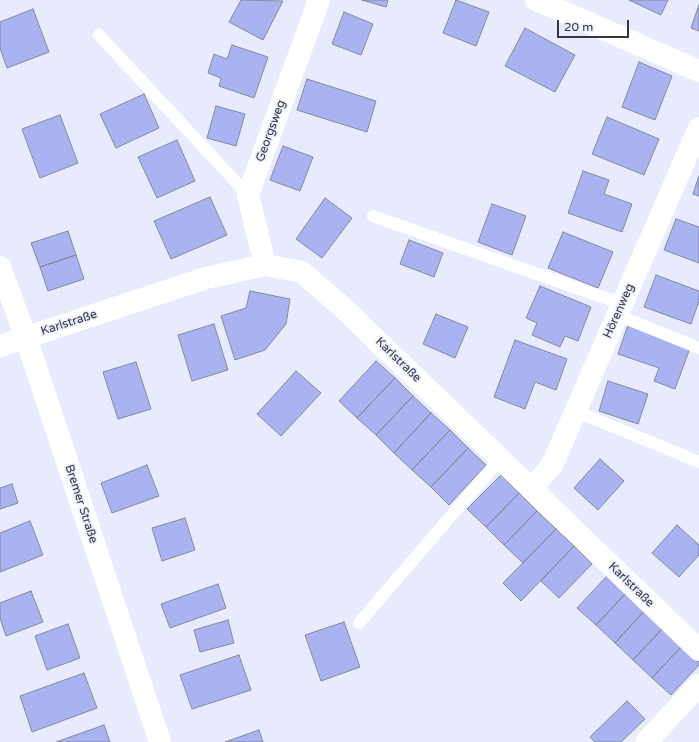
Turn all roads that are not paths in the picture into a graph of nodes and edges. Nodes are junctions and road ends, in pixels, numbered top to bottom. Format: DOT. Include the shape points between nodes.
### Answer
graph roads {
  1 [pos="320,0"];
  2 [pos="536,0"];
  3 [pos="99,35"];
  4 [pos="699,71"];
  5 [pos="699,128"];
  6 [pos="248,194"];
  7 [pos="373,216"];
  8 [pos="265,265"];
  9 [pos="0,267"];
  10 [pos="619,310"];
  11 [pos="26,338"];
  12 [pos="0,346"];
  13 [pos="699,348"];
  14 [pos="575,412"];
  15 [pos="500,459"];
  16 [pos="699,462"];
  17 [pos="531,489"];
  18 [pos="359,623"];
  19 [pos="699,650"];
  20 [pos="699,684"];
  21 [pos="160,742"];
  22 [pos="646,742"];
  1 -- 6 [label="street, Georgsweg"];
  2 -- 4 [label="street"];
  3 -- 6 [label="lane"];
  5 -- 10 [label="street, Hörenweg"];
  6 -- 8 [label="street"];
  7 -- 10 [label="lane"];
  8 -- 11 [label="street, Karlstraße" via="206,278"];
  8 -- 15 [label="street, Karlstraße" via="302,272 340,305"];
  9 -- 11 [label="street, Bremer Straße"];
  10 -- 13 [label="lane"];
  10 -- 14 [label="street, Hörenweg"];
  11 -- 12 [label="street, Karlstraße"];
  11 -- 21 [label="street, Bremer Straße"];
  14 -- 16 [label="lane"];
  14 -- 17 [label="street, Hörenweg" via="552,464"];
  15 -- 17 [label="street, Karlstraße"];
  15 -- 18 [label="lane"];
  17 -- 19 [label="street, Karlstraße"];
  20 -- 22 [label="street"];
}
